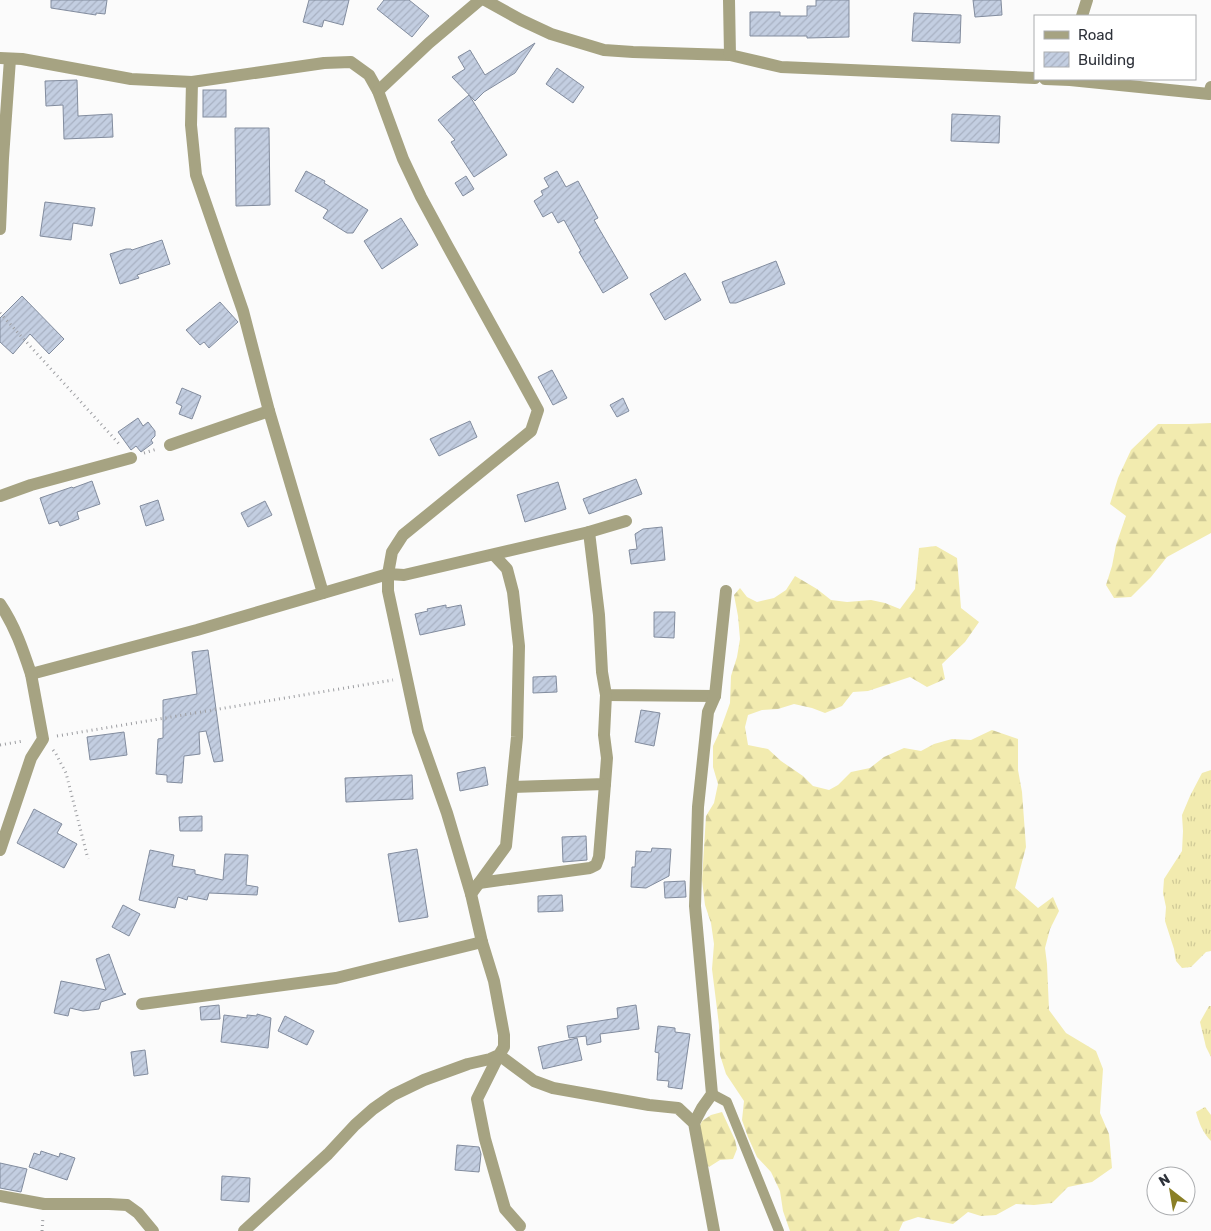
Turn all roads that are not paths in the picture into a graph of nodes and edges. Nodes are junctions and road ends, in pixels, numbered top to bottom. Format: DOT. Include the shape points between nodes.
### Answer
graph roads {
  1 [pos="730,0"];
  2 [pos="1086,0"];
  3 [pos="488,1"];
  4 [pos="1082,15"];
  5 [pos="730,55"];
  6 [pos="5,58"];
  7 [pos="1034,78"];
  8 [pos="1079,80"];
  9 [pos="192,82"];
  10 [pos="1211,87"];
  11 [pos="378,91"];
  12 [pos="0,229"];
  13 [pos="269,411"];
  14 [pos="170,445"];
  15 [pos="131,458"];
  16 [pos="0,496"];
  17 [pos="626,520"];
  18 [pos="589,532"];
  19 [pos="494,555"];
  20 [pos="388,574"];
  21 [pos="726,591"];
  22 [pos="323,593"];
  23 [pos="0,604"];
  24 [pos="31,674"];
  25 [pos="606,695"];
  26 [pos="715,696"];
  27 [pos="604,784"];
  28 [pos="512,787"];
  29 [pos="0,850"];
  30 [pos="480,883"];
  31 [pos="471,894"];
  32 [pos="482,942"];
  33 [pos="142,1004"];
  34 [pos="499,1055"];
  35 [pos="712,1094"];
  36 [pos="694,1123"];
  37 [pos="0,1196"];
  38 [pos="520,1226"];
  39 [pos="153,1231"];
  40 [pos="244,1231"];
  41 [pos="714,1231"];
  42 [pos="779,1231"];
  1 -- 5 [label="street"];
  2 -- 4 [label="street"];
  3 -- 5 [label="street" via="551,34 604,50"];
  3 -- 11 [label="street" via="429,43"];
  5 -- 7 [label="street" via="781,67"];
  6 -- 9 [label="street" via="131,79"];
  6 -- 12 [label="street"];
  8 -- 10 [label="street" via="1209,94"];
  9 -- 11 [label="street" via="351,62 369,75"];
  9 -- 13 [label="street" via="191,125 196,175 244,311"];
  11 -- 20 [label="street" via="421,197 538,410 531,431 403,534 392,552"];
  13 -- 14 [label="street"];
  13 -- 22 [label="street"];
  15 -- 16 [label="street"];
  17 -- 18 [label="street"];
  18 -- 19 [label="street"];
  18 -- 25 [label="street"];
  19 -- 20 [label="street" via="404,576"];
  19 -- 28 [label="street" via="507,569 514,592 519,646 517,738"];
  20 -- 22 [label="street"];
  20 -- 31 [label="street" via="388,591 418,731"];
  21 -- 26 [label="street"];
  22 -- 24 [label="street"];
  23 -- 24 [label="street" via="10,618"];
  24 -- 29 [label="street" via="43,739 31,758"];
  25 -- 26 [label="street"];
  25 -- 27 [label="street"];
  26 -- 35 [label="street" via="708,712 698,806 695,906"];
  27 -- 28 [label="street"];
  27 -- 30 [label="street" via="596,865"];
  28 -- 30 [label="street" via="506,846"];
  30 -- 31 [label="street"];
  31 -- 32 [label="street"];
  32 -- 33 [label="street" via="336,978"];
  32 -- 34 [label="street" via="494,981 504,1034 504,1047"];
  34 -- 36 [label="street" via="534,1081 553,1088 678,1108"];
  34 -- 38 [label="street" via="476,1099 505,1209"];
  34 -- 40 [label="street" via="424,1080 393,1095 355,1125"];
  35 -- 36 [label="street"];
  35 -- 42 [label="lane" via="728,1102"];
  36 -- 41 [label="street"];
  37 -- 39 [label="street" via="44,1204 127,1205"];
}
